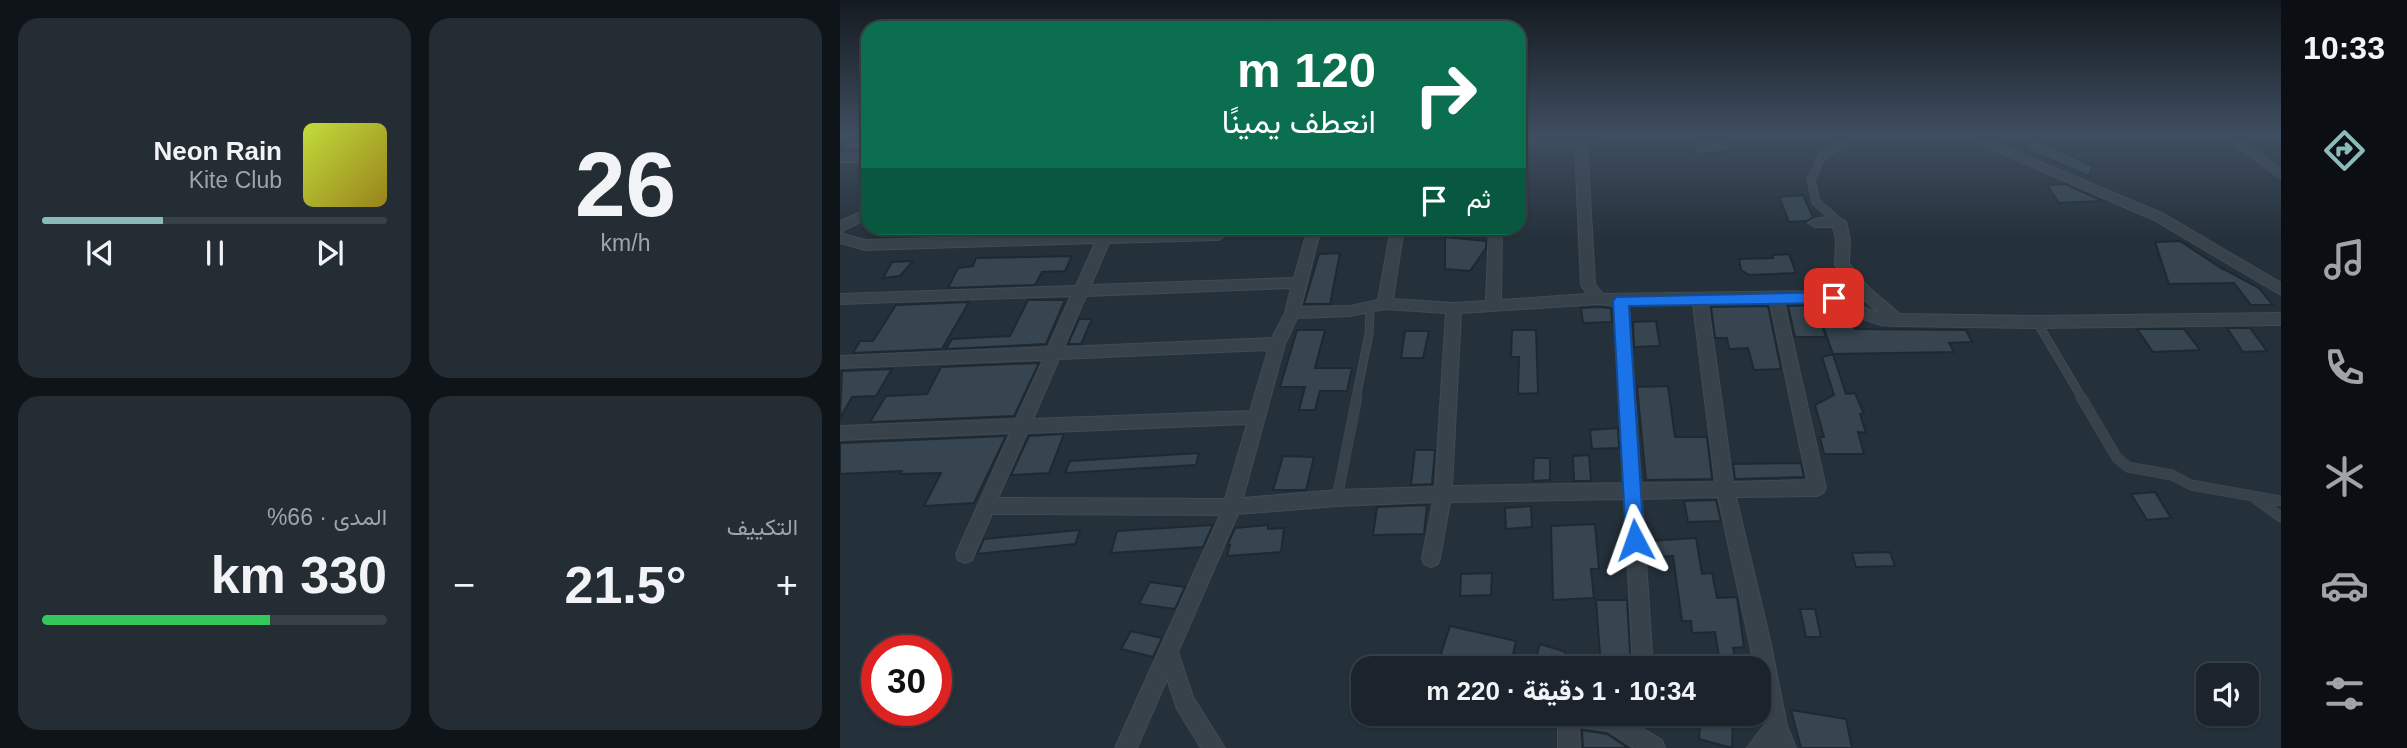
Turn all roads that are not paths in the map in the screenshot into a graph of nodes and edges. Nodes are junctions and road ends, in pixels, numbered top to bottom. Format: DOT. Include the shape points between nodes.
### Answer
graph roads {
  1 [pos="1582,171"];
  2 [pos="1815,171"];
  3 [pos="2050,171"];
  4 [pos="861,216"];
  5 [pos="1839,222"];
  6 [pos="1815,223"];
  7 [pos="840,227"];
  8 [pos="1067,235"];
  9 [pos="1106,235"];
  10 [pos="1313,235"];
  11 [pos="1395,235"];
  12 [pos="1496,235"];
  13 [pos="840,238"];
  14 [pos="1092,265"];
  15 [pos="1298,283"];
  16 [pos="1118,289"];
  17 [pos="1082,290"];
  18 [pos="2279,293"];
  19 [pos="1776,298"];
  20 [pos="840,299"];
  21 [pos="1599,299"];
  22 [pos="1700,300"];
  23 [pos="1621,301"];
  24 [pos="1377,306"];
  25 [pos="1493,307"];
  26 [pos="1454,308"];
  27 [pos="1292,313"];
  28 [pos="2281,319"];
  29 [pos="1897,320"];
  30 [pos="2037,322"];
  31 [pos="1277,344"];
  32 [pos="1053,355"];
  33 [pos="840,362"];
  34 [pos="1258,417"];
  35 [pos="1022,425"];
  36 [pos="840,433"];
  37 [pos="1725,488"];
  38 [pos="1631,489"];
  39 [pos="1443,494"];
  40 [pos="1336,498"];
  41 [pos="2281,502"];
  42 [pos="986,506"];
  43 [pos="1232,507"];
  44 [pos="2281,517"];
  45 [pos="965,554"];
  46 [pos="1430,558"];
  47 [pos="1168,652"];
  48 [pos="1642,656"];
  49 [pos="1567,726"];
  50 [pos="1619,726"];
  51 [pos="1776,727"];
  52 [pos="1211,746"];
  53 [pos="1126,748"];
  54 [pos="1569,748"];
  55 [pos="1654,748"];
  56 [pos="1758,748"];
  57 [pos="1785,748"];
  1 -- 21 [label="street" via="1588,285"];
  2 -- 5 [label="lane" via="1811,180 1816,202"];
  3 -- 18 [label="street" via="2159,217"];
  4 -- 7 [label="street"];
  5 -- 6 [label="street"];
  5 -- 29 [label="street" via="1842,265 1864,292"];
  8 -- 13 [label="street" via="865,245"];
  9 -- 14 [label="street"];
  10 -- 15 [label="street"];
  11 -- 24 [label="street"];
  12 -- 25 [label="street"];
  14 -- 16 [label="street"];
  14 -- 17 [label="street"];
  15 -- 16 [label="street"];
  15 -- 27 [label="street"];
  16 -- 17 [label="street"];
  17 -- 20 [label="street"];
  17 -- 32 [label="street"];
  19 -- 22 [label="street"];
  19 -- 29 [label="street" via="1834,298 1856,311"];
  19 -- 37 [label="street" via="1817,488"];
  21 -- 23 [label="street"];
  21 -- 25 [label="street"];
  22 -- 23 [label="street"];
  22 -- 37 [label="street"];
  23 -- 38 [label="street"];
  24 -- 26 [label="street"];
  24 -- 27 [label="street"];
  24 -- 40 [label="lane"];
  25 -- 26 [label="street"];
  26 -- 39 [label="street"];
  27 -- 31 [label="street"];
  28 -- 30 [label="street"];
  29 -- 30 [label="street"];
  30 -- 41 [label="lane" via="2117,458 2128,467 2172,475 2217,492"];
  31 -- 32 [label="street"];
  31 -- 34 [label="street"];
  32 -- 33 [label="street"];
  32 -- 35 [label="street"];
  34 -- 35 [label="street"];
  34 -- 43 [label="street"];
  35 -- 36 [label="street"];
  35 -- 42 [label="street"];
  37 -- 38 [label="street"];
  37 -- 51 [label="street"];
  38 -- 39 [label="street"];
  38 -- 48 [label="street"];
  39 -- 40 [label="street"];
  39 -- 46 [label="street"];
  40 -- 43 [label="street"];
  41 -- 44 [label="lane" via="2253,498"];
  42 -- 43 [label="street"];
  42 -- 45 [label="street"];
  43 -- 47 [label="street"];
  47 -- 52 [label="street" via="1184,702"];
  47 -- 53 [label="street"];
  49 -- 54 [label="street"];
  50 -- 55 [label="street"];
  51 -- 56 [label="street"];
  51 -- 57 [label="street"];
}
